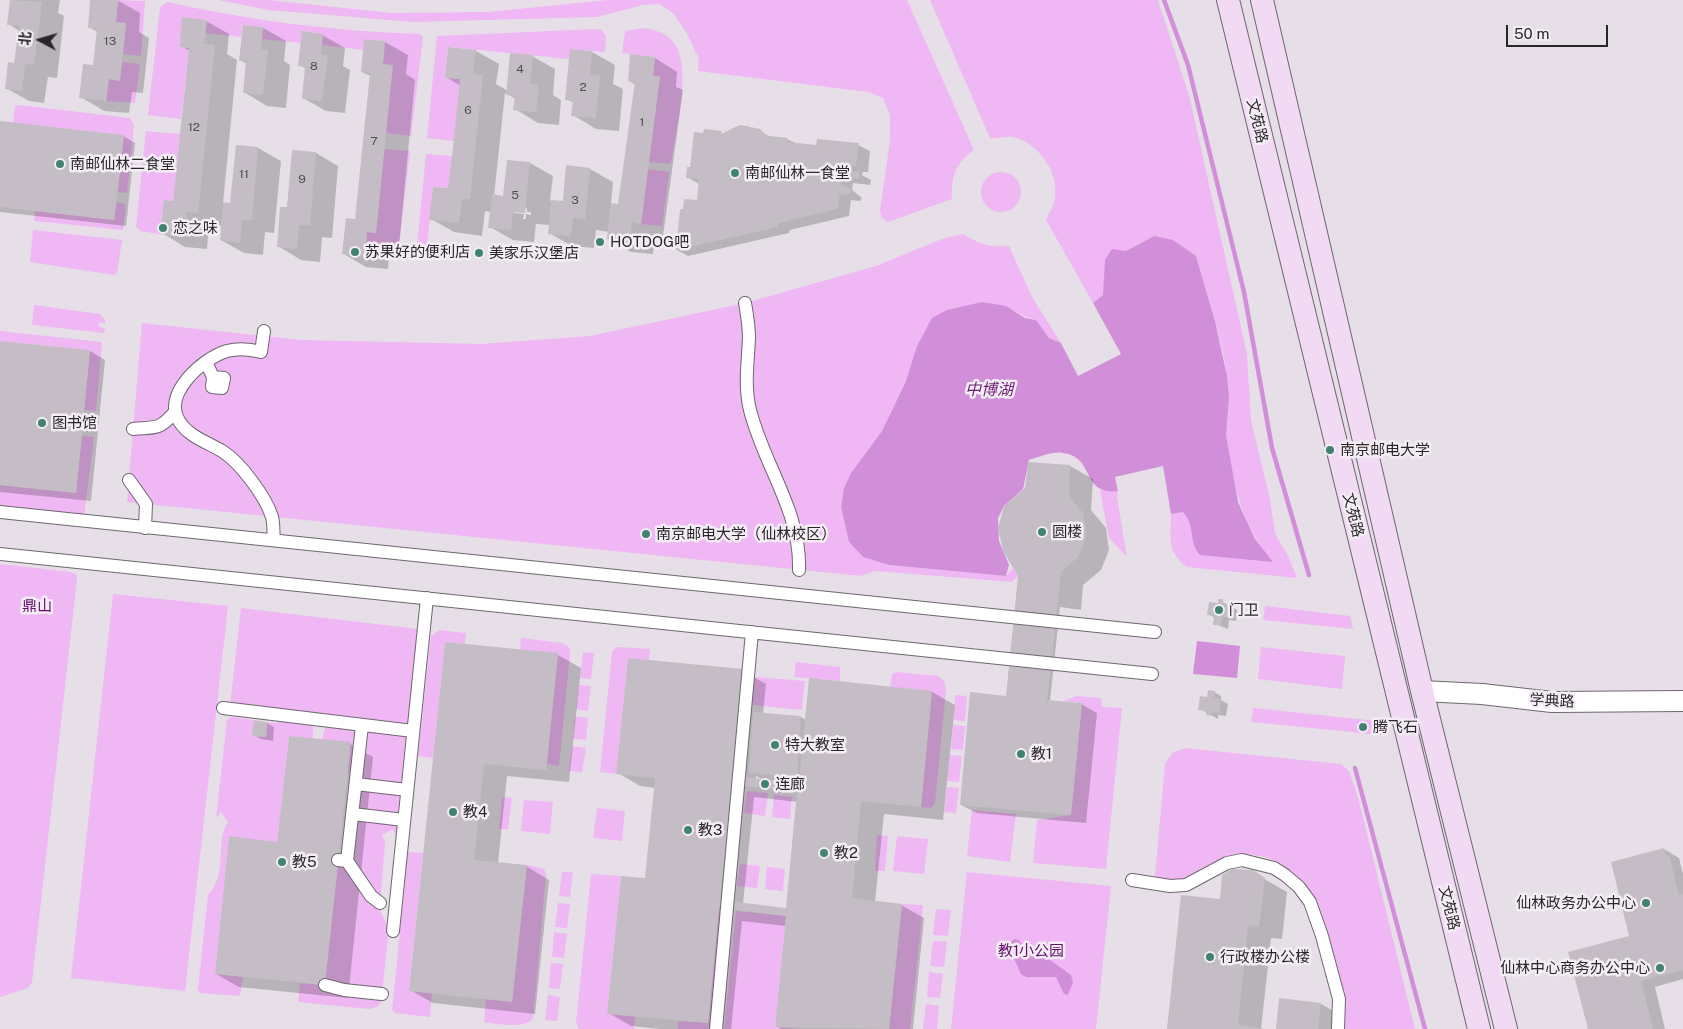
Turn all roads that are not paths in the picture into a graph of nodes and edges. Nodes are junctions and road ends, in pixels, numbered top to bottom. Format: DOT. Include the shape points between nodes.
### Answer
graph roads {
  1 [pos="1228,0"];
  2 [pos="1262,0"];
  3 [pos="745,303"];
  4 [pos="264,331"];
  5 [pos="206,362"];
  6 [pos="213,377"];
  7 [pos="175,412"];
  8 [pos="134,429"];
  9 [pos="129,480"];
  10 [pos="0,512"];
  11 [pos="145,528"];
  12 [pos="274,540"];
  13 [pos="0,554"];
  14 [pos="799,570"];
  15 [pos="427,598"];
  16 [pos="752,632"];
  17 [pos="1155,632"];
  18 [pos="1152,674"];
  19 [pos="1422,691"];
  20 [pos="1683,701"];
  21 [pos="223,708"];
  22 [pos="362,725"];
  23 [pos="413,731"];
  24 [pos="356,784"];
  25 [pos="407,790"];
  26 [pos="353,814"];
  27 [pos="404,820"];
  28 [pos="1132,880"];
  29 [pos="380,903"];
  30 [pos="393,932"];
  31 [pos="325,985"];
  32 [pos="382,994"];
  33 [pos="716,1029"];
  34 [pos="1338,1029"];
  35 [pos="1479,1029"];
  36 [pos="1506,1029"];
  1 -- 35 [label="main road, 文苑路"];
  2 -- 19 [label="main road, 文苑路"];
  3 -- 14 [label="street" via="749,335 746,382 750,408 798,534"];
  4 -- 5 [label="street" via="261,352 227,351"];
  5 -- 6 [label="street"];
  5 -- 7 [label="street" via="190,375 176,400"];
  7 -- 8 [label="street" via="163,425"];
  7 -- 12 [label="street" via="188,430 235,461 266,504 272,518"];
  9 -- 11 [label="street" via="146,504"];
  10 -- 11 [label="street"];
  11 -- 12 [label="street"];
  12 -- 17 [label="street"];
  13 -- 15 [label="street"];
  15 -- 16 [label="street"];
  15 -- 23 [label="street"];
  16 -- 18 [label="street"];
  16 -- 33 [label="street"];
  19 -- 20 [label="street, 学典路" via="1552,702"];
  19 -- 36 [label="main road, 文苑路"];
  21 -- 22 [label="street"];
  22 -- 23 [label="street"];
  22 -- 24 [label="street"];
  23 -- 25 [label="street"];
  24 -- 25 [label="street"];
  24 -- 26 [label="street"];
  25 -- 27 [label="street"];
  26 -- 27 [label="street"];
  26 -- 29 [label="street" via="343,861"];
  27 -- 30 [label="street"];
  28 -- 34 [label="street" via="1186,885 1227,863 1242,860 1274,868 1285,875 1310,902 1322,936 1339,999"];
  31 -- 32 [label="street"];
}
